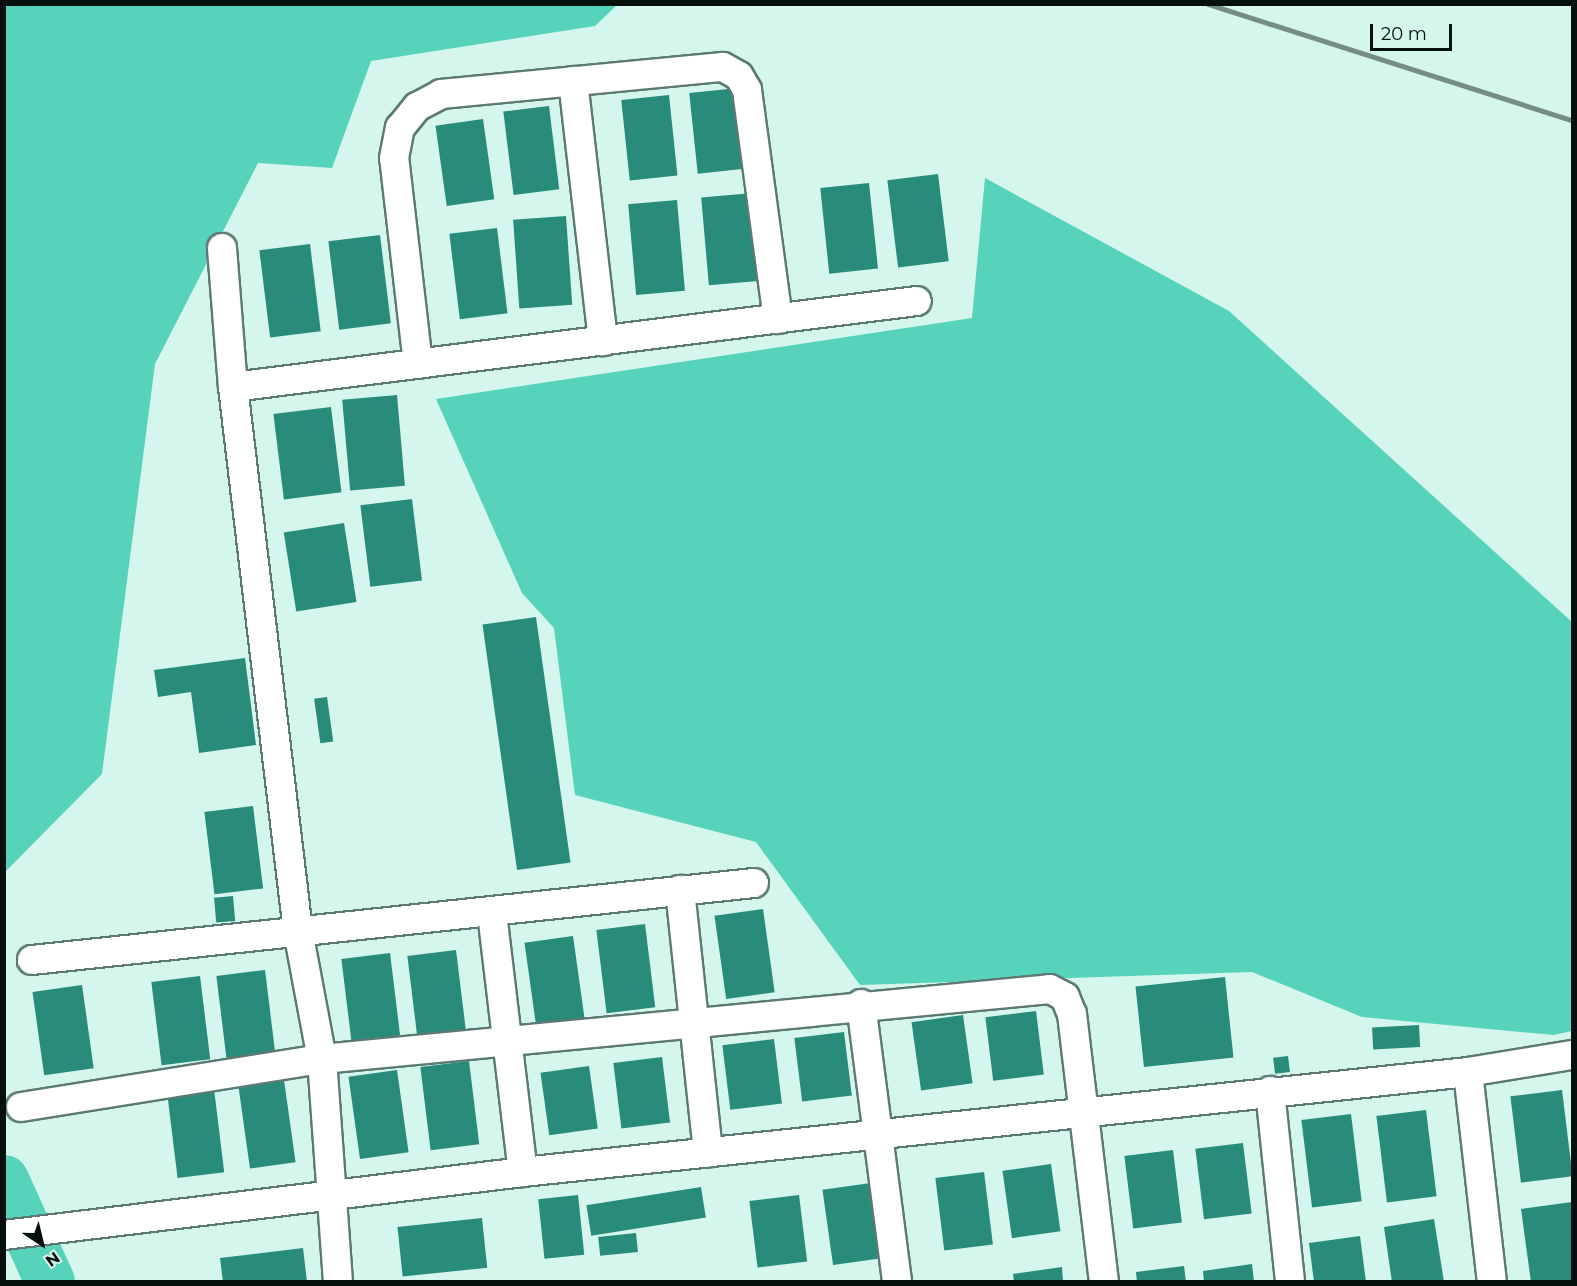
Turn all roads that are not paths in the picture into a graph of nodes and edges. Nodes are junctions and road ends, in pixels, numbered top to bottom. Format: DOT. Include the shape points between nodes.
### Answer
graph roads {
  1 [pos="573,81"];
  2 [pos="222,248"];
  3 [pos="917,301"];
  4 [pos="777,319"];
  5 [pos="603,340"];
  6 [pos="418,364"];
  7 [pos="233,387"];
  8 [pos="754,884"];
  9 [pos="680,890"];
  10 [pos="492,913"];
  11 [pos="298,931"];
  12 [pos="32,960"];
  13 [pos="861,1005"];
  14 [pos="694,1021"];
  15 [pos="507,1042"];
  16 [pos="1572,1055"];
  17 [pos="322,1059"];
  18 [pos="1468,1072"];
  19 [pos="1270,1091"];
  20 [pos="21,1107"];
  21 [pos="1086,1111"];
  22 [pos="878,1134"];
  23 [pos="708,1153"];
  24 [pos="523,1172"];
  25 [pos="334,1195"];
  26 [pos="7,1235"];
  27 [pos="338,1281"];
  28 [pos="897,1281"];
  29 [pos="1104,1281"];
  30 [pos="1290,1281"];
  31 [pos="1492,1281"];
  1 -- 4 [label="street" via="723,67 739,76 747,90"];
  1 -- 5 [label="street"];
  1 -- 6 [label="street" via="441,94 417,107 400,128 394,158"];
  2 -- 7 [label="street"];
  3 -- 4 [label="street"];
  4 -- 5 [label="street"];
  5 -- 6 [label="street"];
  6 -- 7 [label="street"];
  7 -- 11 [label="street"];
  8 -- 9 [label="street"];
  9 -- 10 [label="street"];
  9 -- 14 [label="street"];
  10 -- 11 [label="street"];
  10 -- 15 [label="street"];
  11 -- 12 [label="street"];
  11 -- 17 [label="street"];
  13 -- 14 [label="street"];
  13 -- 21 [label="street" via="1050,989 1065,997 1072,1014"];
  13 -- 22 [label="street"];
  14 -- 15 [label="street"];
  14 -- 23 [label="street"];
  15 -- 17 [label="street"];
  15 -- 24 [label="street"];
  16 -- 18 [label="street"];
  17 -- 20 [label="street"];
  17 -- 25 [label="street"];
  18 -- 19 [label="street"];
  18 -- 31 [label="street"];
  19 -- 21 [label="street"];
  19 -- 30 [label="street"];
  21 -- 22 [label="street"];
  21 -- 29 [label="street"];
  22 -- 23 [label="street"];
  22 -- 28 [label="street"];
  23 -- 24 [label="street"];
  24 -- 25 [label="street"];
  25 -- 26 [label="street"];
  25 -- 27 [label="street"];
}
